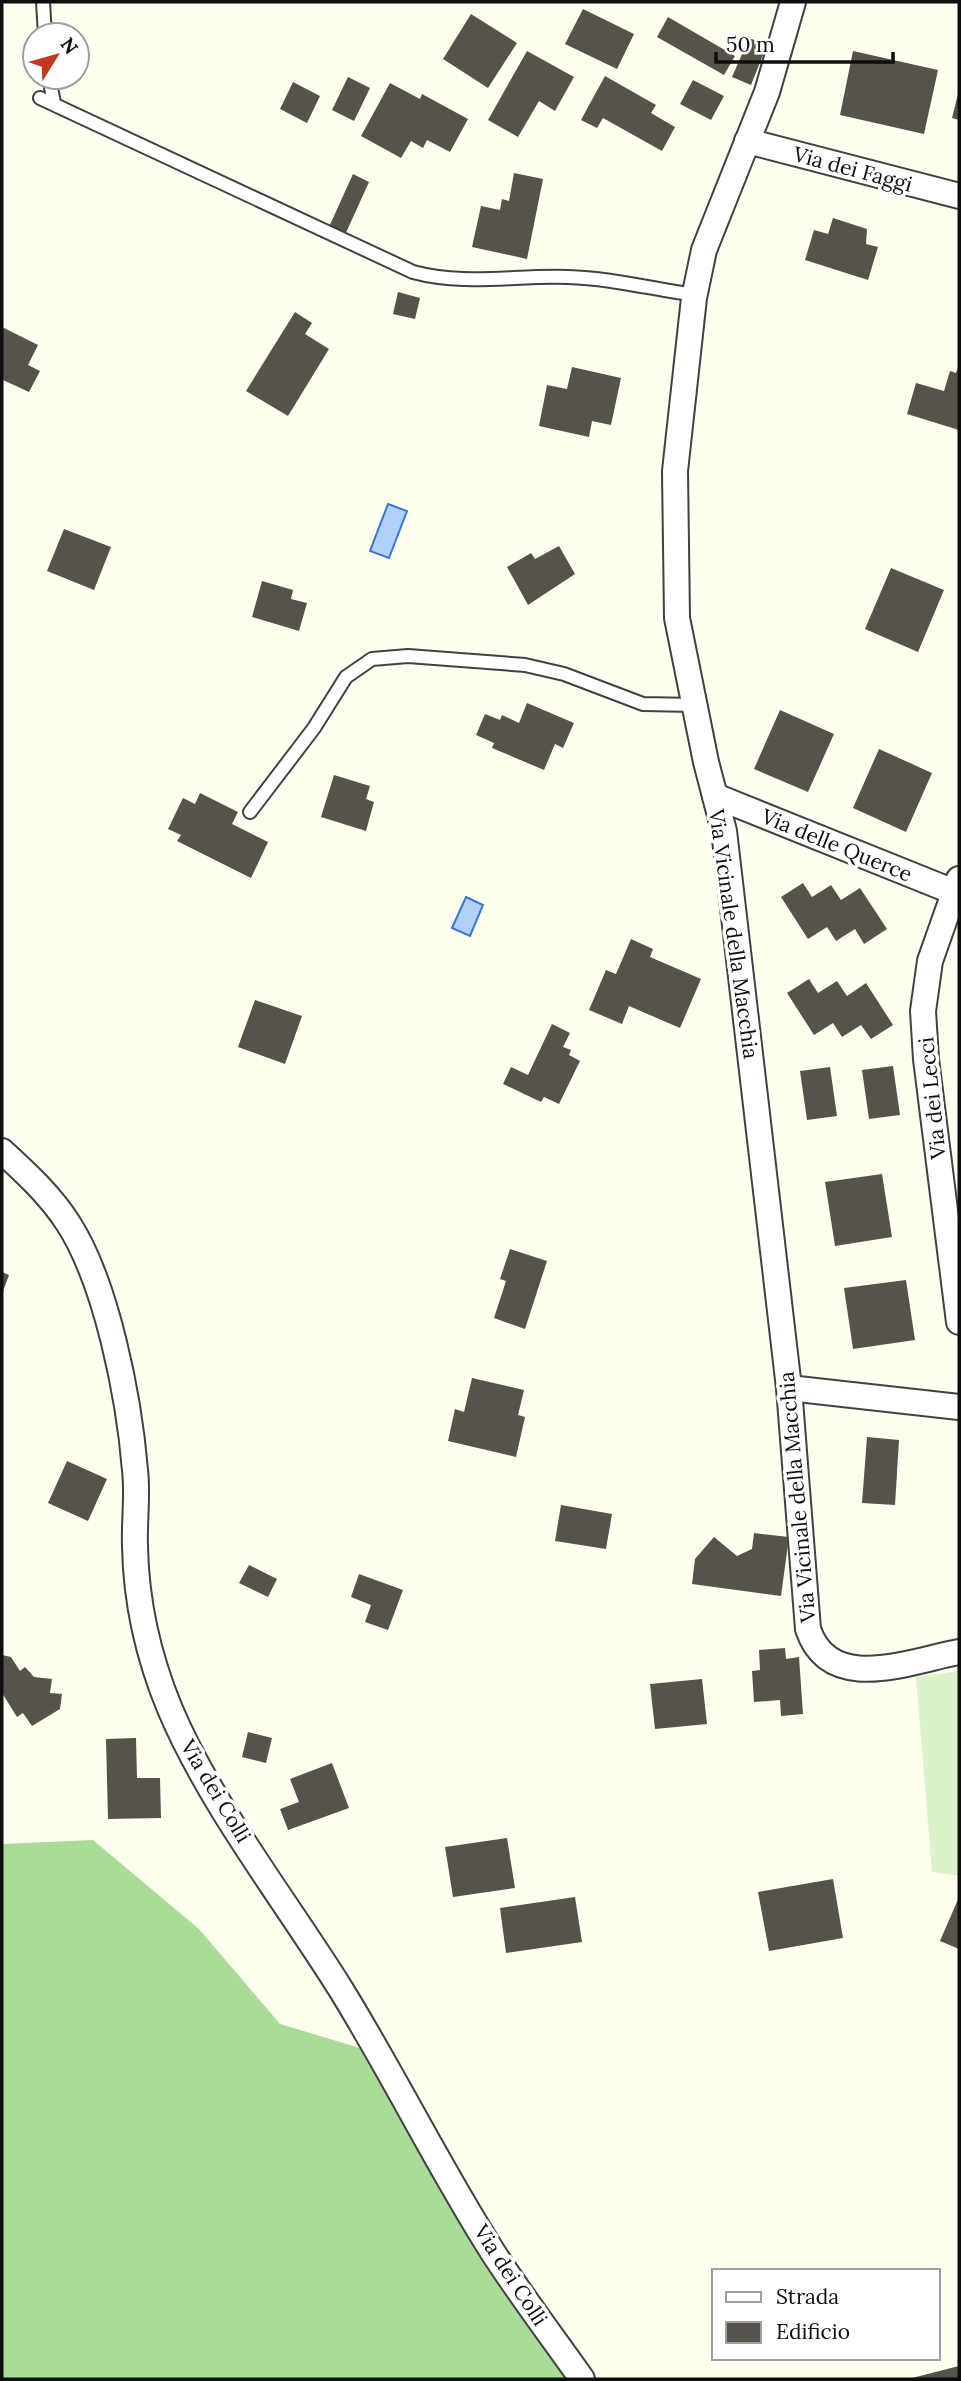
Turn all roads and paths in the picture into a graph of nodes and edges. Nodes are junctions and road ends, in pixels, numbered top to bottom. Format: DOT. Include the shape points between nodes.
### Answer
graph roads {
  1 [pos="43,2"];
  2 [pos="793,2"];
  3 [pos="44,21"];
  4 [pos="52,91"];
  5 [pos="40,97"];
  6 [pos="54,103"];
  7 [pos="747,141"];
  8 [pos="959,196"];
  9 [pos="695,295"];
  10 [pos="695,705"];
  11 [pos="715,796"];
  12 [pos="250,812"];
  13 [pos="958,888"];
  14 [pos="2,1151"];
  15 [pos="959,1322"];
  16 [pos="789,1388"];
  17 [pos="959,1407"];
  18 [pos="959,1652"];
  19 [pos="582,2379"];
  1 -- 3 [label="lane"];
  2 -- 7 [label="street, Via Vicinale della Macchia" via="767,92"];
  4 -- 6 [label="lane"];
  5 -- 6 [label="lane"];
  6 -- 9 [label="lane" via="413,272 454,280 592,278"];
  7 -- 8 [label="street, Via dei Faggi"];
  7 -- 9 [label="street, Via Vicinale della Macchia" via="709,234"];
  9 -- 10 [label="street, Via Vicinale della Macchia" via="675,471 677,618"];
  10 -- 11 [label="street, Via Vicinale della Macchia"];
  10 -- 12 [label="lane" via="643,704 525,664 408,656 372,659 346,677"];
  11 -- 13 [label="street, Via delle Querce"];
  11 -- 16 [label="street, Via Vicinale della Macchia" via="724,831"];
  13 -- 15 [label="street, Via dei Lecci" via="930,961 923,1024"];
  14 -- 19 [label="street, Via dei Colli" via="62,1214 83,1248 98,1288 115,1351 133,1455 140,1611 178,1728 391,2072 489,2246"];
  16 -- 17 [label="street"];
  16 -- 18 [label="street, Via Vicinale della Macchia" via="806,1621 819,1652 841,1666 865,1670"];
}
